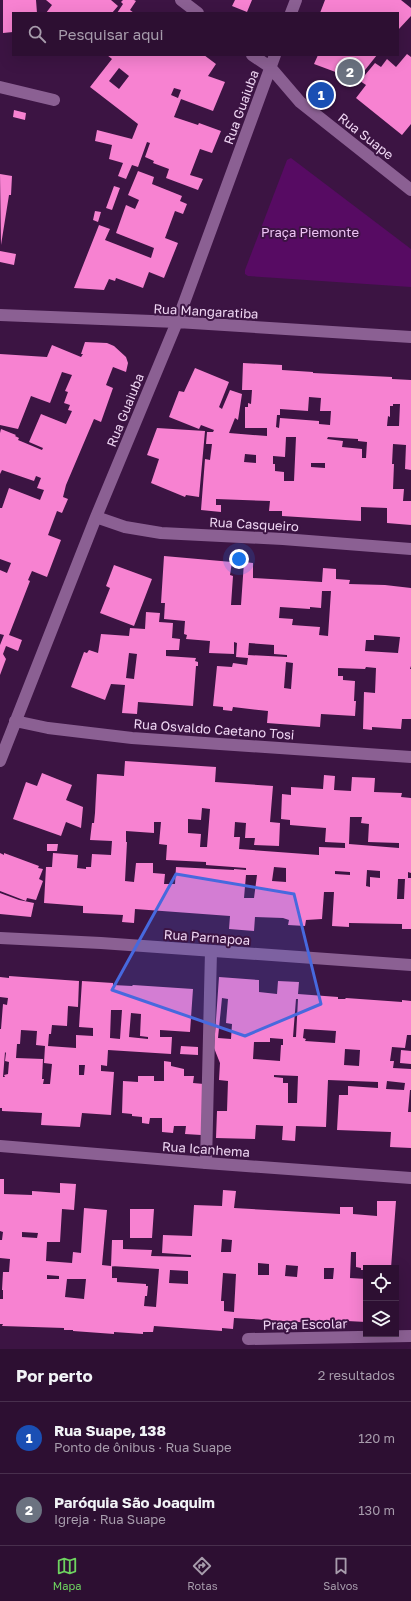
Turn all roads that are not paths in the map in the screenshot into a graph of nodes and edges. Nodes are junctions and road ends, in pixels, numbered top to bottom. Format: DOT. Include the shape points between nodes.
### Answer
graph roads {
  1 [pos="181,0"];
  2 [pos="296,0"];
  3 [pos="197,12"];
  4 [pos="291,12"];
  5 [pos="254,56"];
  6 [pos="275,56"];
  7 [pos="270,67"];
  8 [pos="0,87"];
  9 [pos="54,100"];
  10 [pos="411,190"];
  11 [pos="0,315"];
  12 [pos="177,322"];
  13 [pos="411,337"];
  14 [pos="96,517"];
  15 [pos="411,549"];
  16 [pos="16,721"];
  17 [pos="411,757"];
  18 [pos="0,761"];
  19 [pos="0,938"];
  20 [pos="211,951"];
  21 [pos="411,965"];
  22 [pos="0,1146"];
  23 [pos="206,1164"];
  24 [pos="411,1178"];
  25 [pos="411,1336"];
  26 [pos="248,1340"];
  1 -- 3 [label="street"];
  2 -- 4 [label="street"];
  5 -- 7 [label="street, Rua Suape"];
  6 -- 7 [label="street, Rua Guaiuba"];
  7 -- 10 [label="street, Rua Suape" via="300,102"];
  7 -- 12 [label="street, Rua Guaiuba"];
  8 -- 9 [label="street"];
  11 -- 12 [label="street, Rua Mangaratiba"];
  12 -- 13 [label="street, Rua Mangaratiba"];
  12 -- 14 [label="street, Rua Guaiuba"];
  14 -- 15 [label="street, Rua Casqueiro" via="125,527 161,533"];
  14 -- 16 [label="street, Rua Guaiuba"];
  16 -- 17 [label="street, Rua Osvaldo Caetano Tosi" via="48,728 132,738"];
  16 -- 18 [label="street, Rua Guaiuba"];
  19 -- 20 [label="street, Rua Parnapoa"];
  20 -- 21 [label="street, Rua Parnapoa"];
  20 -- 23 [label="street"];
  22 -- 23 [label="street, Rua Icanhema"];
  23 -- 24 [label="street, Rua Icanhema"];
  25 -- 26 [label="street, Praça Escolar"];
}
